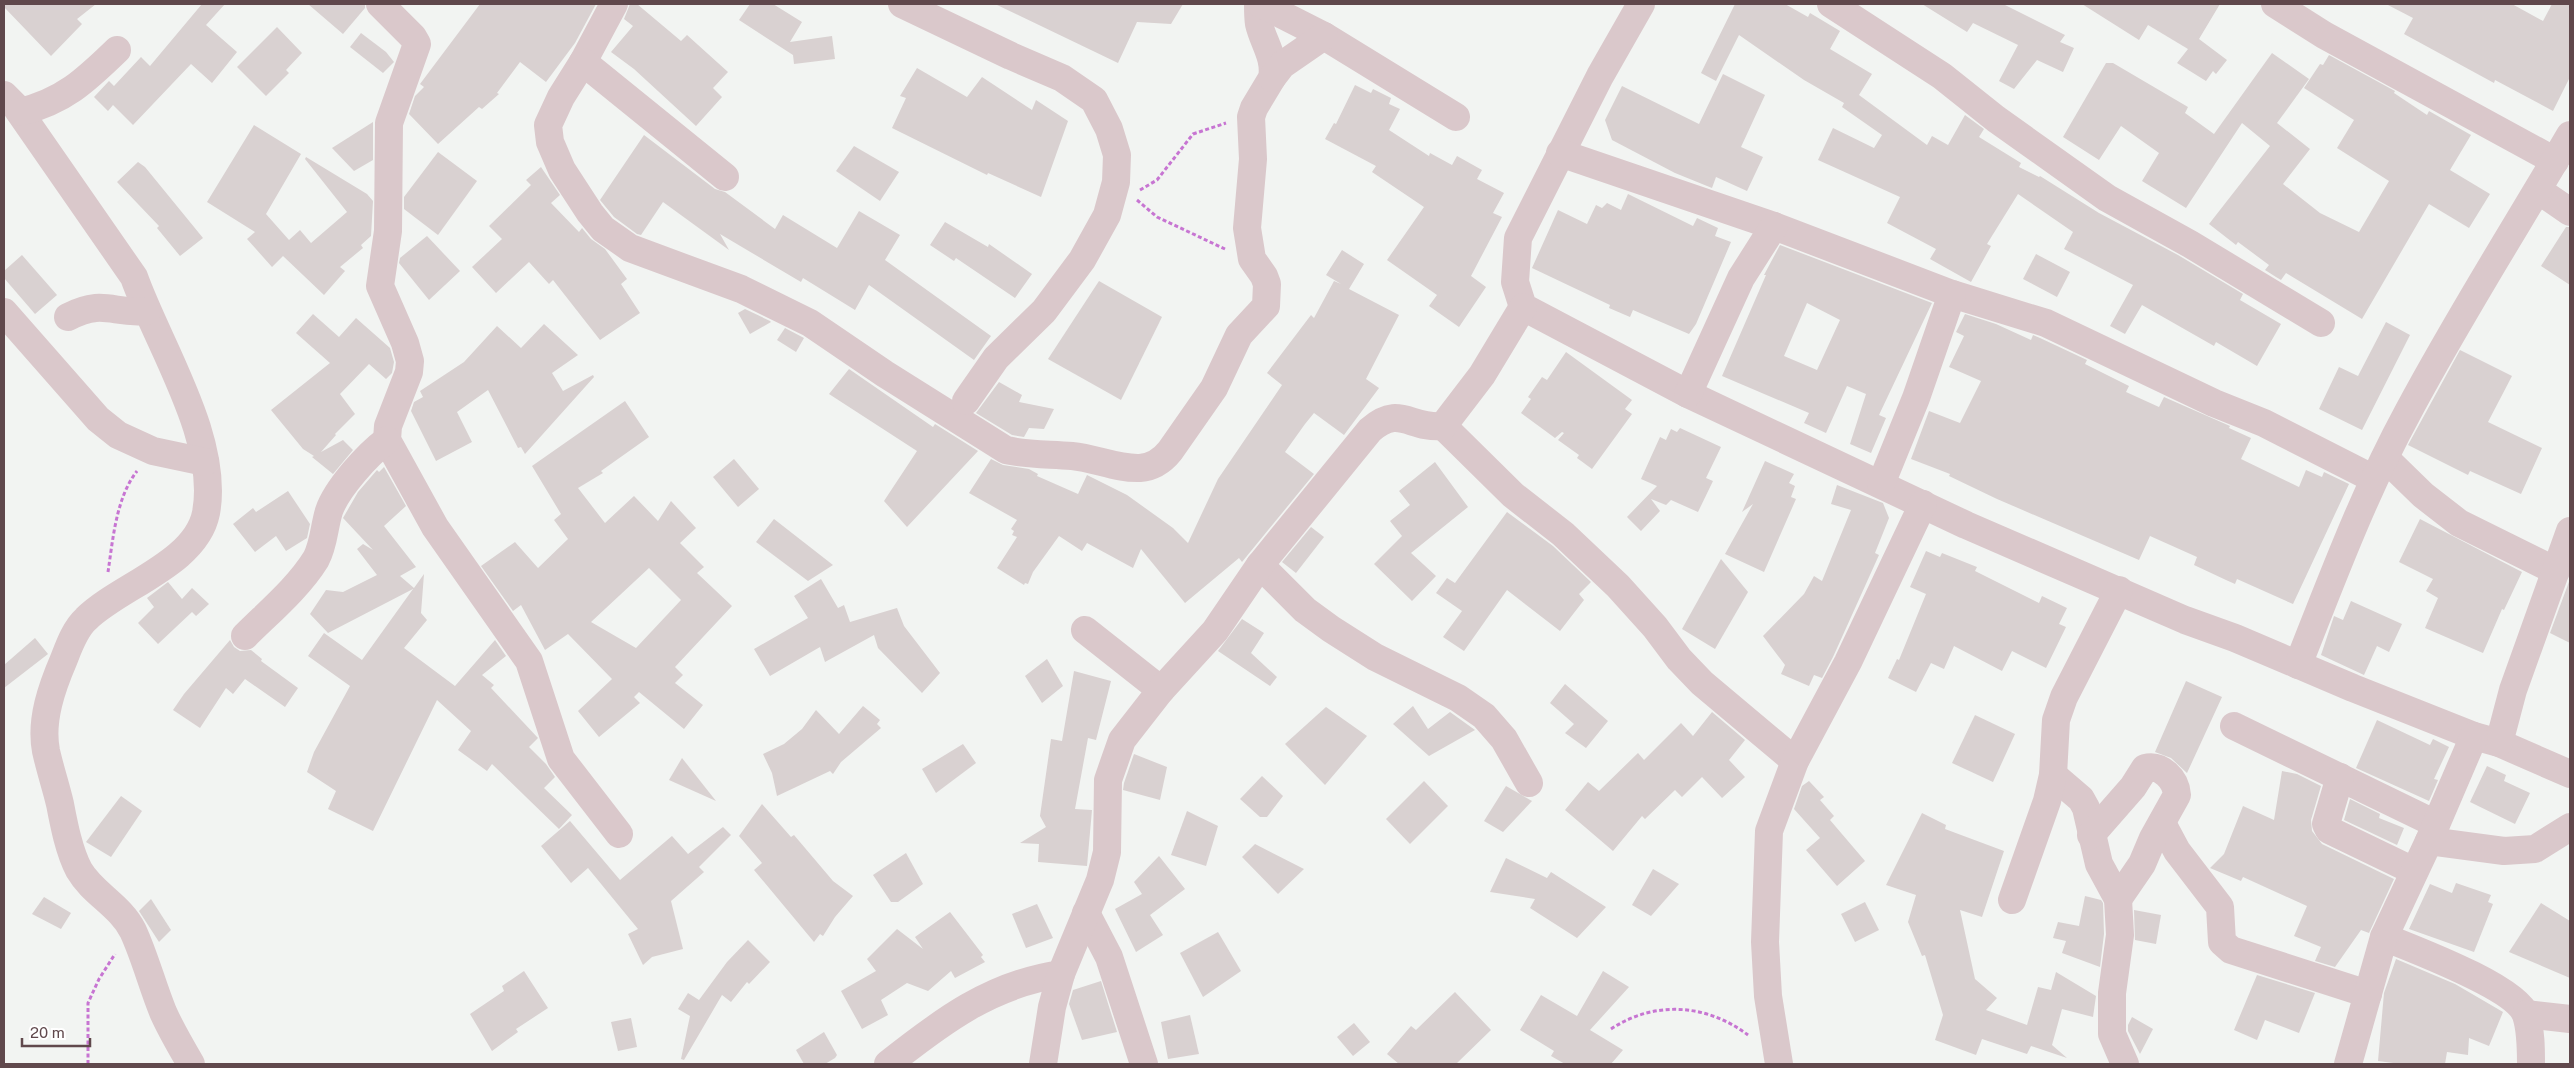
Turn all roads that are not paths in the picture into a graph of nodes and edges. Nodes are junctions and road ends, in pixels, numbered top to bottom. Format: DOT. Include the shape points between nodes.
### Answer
graph roads {
  1 [pos="380,4"];
  2 [pos="614,4"];
  3 [pos="902,4"];
  4 [pos="1259,4"];
  5 [pos="1641,4"];
  6 [pos="1831,4"];
  7 [pos="2275,4"];
  8 [pos="1324,36"];
  9 [pos="117,50"];
  10 [pos="583,62"];
  11 [pos="1272,78"];
  12 [pos="12,103"];
  13 [pos="1456,117"];
  14 [pos="2570,135"];
  15 [pos="1560,153"];
  16 [pos="2555,161"];
  17 [pos="725,177"];
  18 [pos="2538,190"];
  19 [pos="2570,212"];
  20 [pos="1774,226"];
  21 [pos="1952,294"];
  22 [pos="1523,306"];
  23 [pos="148,311"];
  24 [pos="4,312"];
  25 [pos="68,317"];
  26 [pos="2321,323"];
  27 [pos="1688,394"];
  28 [pos="966,401"];
  29 [pos="1443,426"];
  30 [pos="387,440"];
  31 [pos="205,462"];
  32 [pos="2380,468"];
  33 [pos="1882,484"];
  34 [pos="1923,504"];
  35 [pos="2570,531"];
  36 [pos="1260,565"];
  37 [pos="2556,571"];
  38 [pos="2119,590"];
  39 [pos="1085,630"];
  40 [pos="245,636"];
  41 [pos="2298,665"];
  42 [pos="1161,690"];
  43 [pos="2234,726"];
  44 [pos="2486,740"];
  45 [pos="1795,761"];
  46 [pos="2570,774"];
  47 [pos="2053,775"];
  48 [pos="2340,777"];
  49 [pos="1529,783"];
  50 [pos="2162,823"];
  51 [pos="2570,827"];
  52 [pos="2433,832"];
  53 [pos="619,834"];
  54 [pos="2092,835"];
  55 [pos="2414,871"];
  56 [pos="2118,899"];
  57 [pos="2012,900"];
  58 [pos="1086,913"];
  59 [pos="2384,937"];
  60 [pos="1061,974"];
  61 [pos="2368,994"];
  62 [pos="2526,1014"];
  63 [pos="2570,1019"];
  64 [pos="1139,1058"];
  65 [pos="191,1064"];
  66 [pos="888,1064"];
  67 [pos="1043,1064"];
  68 [pos="1778,1064"];
  69 [pos="2125,1064"];
  70 [pos="2348,1064"];
  71 [pos="2531,1064"];
  1 -- 30 [label="street" via="414,37 417,44 389,123 388,231 380,286 410,361 409,372 388,426"];
  2 -- 10 [label="street"];
  3 -- 28 [label="street" via="1062,78 1094,100 1109,129 1123,188 1082,260 1044,311 996,358"];
  4 -- 8 [label="street"];
  4 -- 11 [label="street" via="1259,24 1273,66"];
  5 -- 15 [label="street"];
  6 -- 26 [label="street" via="1942,76 2107,198"];
  7 -- 16 [label="street" via="2324,35"];
  8 -- 11 [label="street" via="1282,66"];
  8 -- 13 [label="street"];
  9 -- 12 [label="street" via="82,84 65,95 51,102"];
  10 -- 11 [label="street" via="548,125 550,142 562,170 603,229 630,248 741,289 810,323 1006,450 1072,456 1140,468 1162,461 1214,388 1239,336 1266,306 1267,284 1252,259 1247,228 1254,159 1252,112"];
  10 -- 17 [label="street"];
  12 -- 23 [label="street" via="122,256"];
  14 -- 16 [label="street"];
  15 -- 20 [label="street"];
  15 -- 22 [label="street" via="1518,238 1515,282"];
  16 -- 18 [label="street"];
  18 -- 19 [label="street"];
  18 -- 32 [label="street" via="2472,300"];
  20 -- 21 [label="street"];
  20 -- 27 [label="street" via="1741,278"];
  21 -- 32 [label="street" via="2046,323 2214,403"];
  21 -- 33 [label="street"];
  22 -- 27 [label="street"];
  22 -- 29 [label="street" via="1482,375"];
  23 -- 25 [label="street" via="98,307"];
  23 -- 31 [label="street" via="163,339 193,418"];
  24 -- 31 [label="street" via="98,419 118,435 154,451"];
  27 -- 33 [label="street"];
  29 -- 36 [label="street" via="1432,427 1391,416 1382,419 1340,465"];
  29 -- 45 [label="street" via="1513,496 1563,534 1618,586 1702,683"];
  30 -- 40 [label="street" via="367,457 332,504 315,560"];
  30 -- 53 [label="street" via="435,527 529,661 562,759"];
  31 -- 65 [label="street" via="206,514 195,538 150,576 85,620 71,641 53,684 45,721 46,749 79,869 90,884 125,916 163,1011"];
  32 -- 37 [label="street" via="2460,522"];
  32 -- 41 [label="street"];
  33 -- 34 [label="street"];
  34 -- 38 [label="street"];
  34 -- 45 [label="street" via="1844,670"];
  35 -- 37 [label="street"];
  36 -- 42 [label="street" via="1214,631"];
  36 -- 49 [label="street" via="1305,610 1331,629 1374,657 1458,698 1484,716 1504,738"];
  37 -- 44 [label="street" via="2513,690"];
  38 -- 41 [label="street"];
  38 -- 47 [label="street" via="2064,696 2056,720"];
  39 -- 42 [label="street"];
  41 -- 44 [label="street"];
  42 -- 58 [label="street" via="1122,740 1114,758 1108,780 1107,852"];
  43 -- 48 [label="street"];
  44 -- 46 [label="street"];
  44 -- 52 [label="street"];
  45 -- 68 [label="street" via="1769,831 1766,881 1765,942"];
  47 -- 54 [label="street" via="2081,799"];
  47 -- 57 [label="street"];
  48 -- 52 [label="street"];
  48 -- 55 [label="street" via="2326,824 2329,830"];
  50 -- 54 [label="street" via="2177,795 2176,788 2170,776 2150,767 2144,768 2133,787"];
  50 -- 56 [label="street" via="2142,864"];
  50 -- 61 [label="street" via="2177,851 2220,907 2222,942 2231,950"];
  51 -- 52 [label="street" via="2534,849 2504,851"];
  52 -- 55 [label="street"];
  54 -- 56 [label="street" via="2099,864"];
  55 -- 59 [label="street"];
  56 -- 69 [label="street" via="2120,936 2112,993 2112,1034"];
  58 -- 60 [label="street"];
  58 -- 64 [label="street" via="1109,957"];
  59 -- 61 [label="street"];
  59 -- 62 [label="street" via="2493,986 2515,1000"];
  60 -- 66 [label="street" via="996,991 927,1034"];
  60 -- 67 [label="street"];
  61 -- 70 [label="street"];
  62 -- 63 [label="street"];
  62 -- 71 [label="street"];
}
